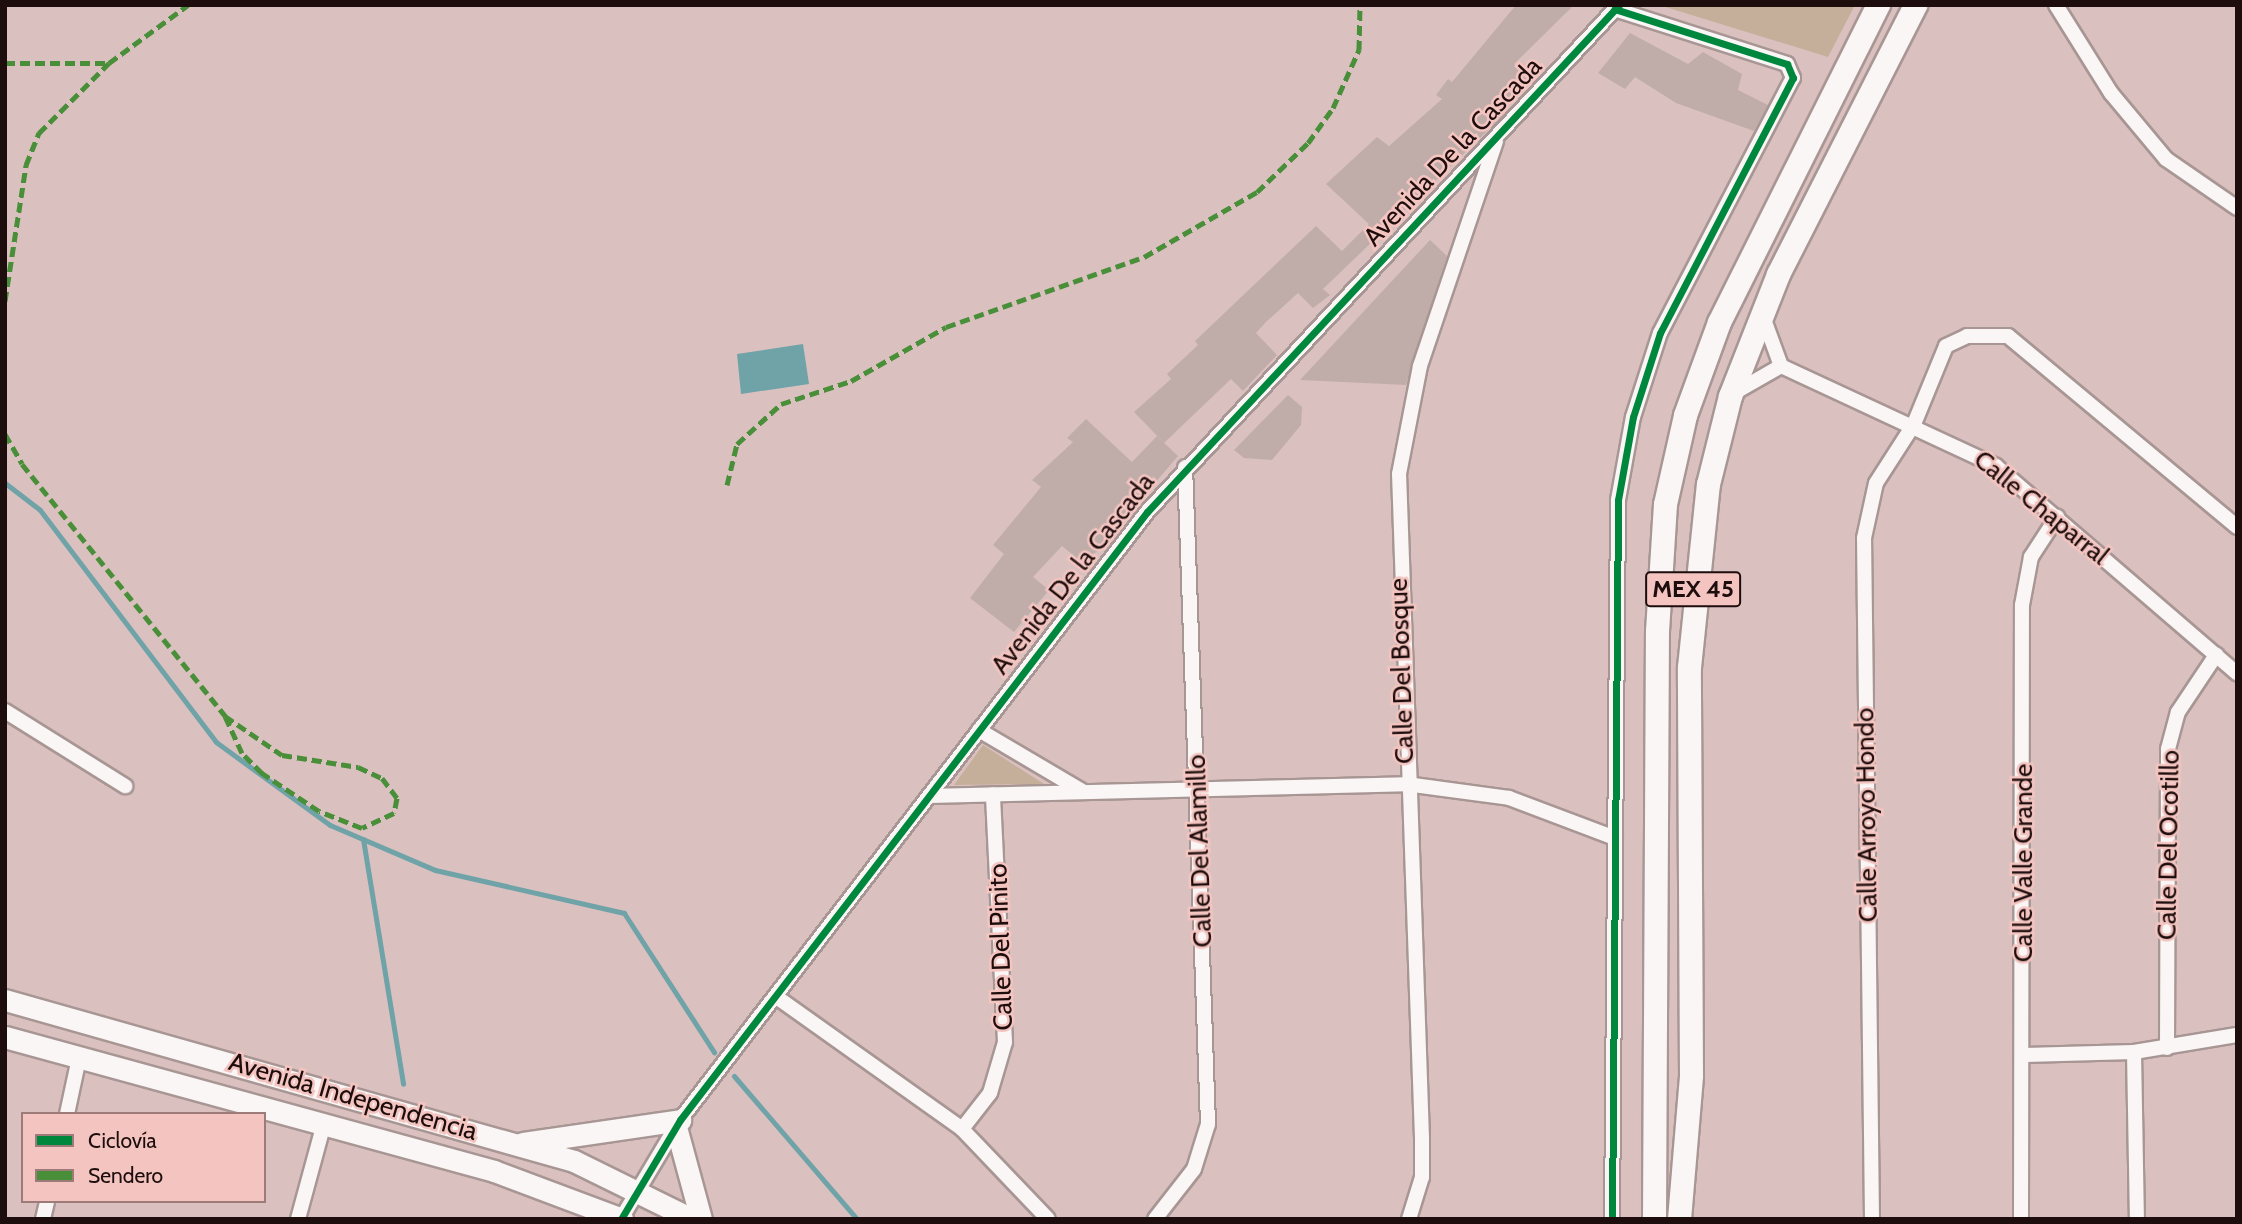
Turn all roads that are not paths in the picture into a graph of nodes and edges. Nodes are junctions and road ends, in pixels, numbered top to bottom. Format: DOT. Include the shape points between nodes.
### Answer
graph roads {
  1 [pos="1878,5"];
  2 [pos="1914,5"];
  3 [pos="2056,5"];
  4 [pos="1617,7"];
  5 [pos="1498,137"];
  6 [pos="2237,208"];
  7 [pos="1761,313"];
  8 [pos="1781,366"];
  9 [pos="1730,396"];
  10 [pos="1914,424"];
  11 [pos="1185,467"];
  12 [pos="2057,517"];
  13 [pos="2237,527"];
  14 [pos="2216,655"];
  15 [pos="2237,673"];
  16 [pos="5,711"];
  17 [pos="979,730"];
  18 [pos="1406,784"];
  19 [pos="125,786"];
  20 [pos="1198,786"];
  21 [pos="1082,791"];
  22 [pos="993,794"];
  23 [pos="929,796"];
  24 [pos="1615,838"];
  25 [pos="778,998"];
  26 [pos="5,1000"];
  27 [pos="2237,1035"];
  28 [pos="5,1037"];
  29 [pos="2167,1048"];
  30 [pos="2134,1052"];
  31 [pos="2025,1055"];
  32 [pos="79,1058"];
  33 [pos="67,1112"];
  34 [pos="678,1124"];
  35 [pos="323,1128"];
  36 [pos="962,1129"];
  37 [pos="517,1143"];
  38 [pos="638,1188"];
  39 [pos="298,1219"];
  40 [pos="621,1219"];
  41 [pos="692,1219"];
  42 [pos="701,1219"];
  43 [pos="1048,1219"];
  44 [pos="1155,1219"];
  45 [pos="1409,1219"];
  46 [pos="1612,1219"];
  47 [pos="1654,1219"];
  48 [pos="1679,1219"];
  49 [pos="1872,1219"];
  50 [pos="2021,1219"];
  51 [pos="2137,1219"];
  1 -- 47 [label="main road, MEX 45" via="1719,322 1685,415 1665,504 1656,684"];
  2 -- 7 [label="main road, MEX 45"];
  3 -- 6 [label="street" via="2111,93 2166,159"];
  4 -- 5 [label="street, Avenida De la Cascada"];
  4 -- 24 [label="street" via="1787,64 1790,86 1676,295 1633,418 1615,546"];
  5 -- 11 [label="street, Avenida De la Cascada"];
  5 -- 18 [label="street, Calle Del Bosque" via="1420,366 1404,440 1397,509"];
  7 -- 8 [label="street"];
  7 -- 9 [label="main road, MEX 45"];
  8 -- 9 [label="street"];
  8 -- 10 [label="street, Calle Chaparral"];
  9 -- 48 [label="main road, MEX 45" via="1708,484 1692,599 1691,1074"];
  10 -- 12 [label="street, Calle Chaparral" via="1985,460"];
  10 -- 13 [label="street, Calle Arroyo Hondo" via="1946,346 1967,337 2008,336"];
  10 -- 49 [label="street, Calle Arroyo Hondo" via="1876,483 1864,538"];
  11 -- 17 [label="street, Avenida De la Cascada"];
  11 -- 20 [label="street, Calle Del Alamillo"];
  12 -- 14 [label="street, Calle Chaparral"];
  12 -- 31 [label="street, Calle Valle Grande" via="2031,557 2022,605"];
  14 -- 15 [label="street, Calle Chaparral"];
  14 -- 29 [label="street, Calle Del Ocotillo" via="2183,703 2168,749"];
  16 -- 19 [label="street"];
  17 -- 21 [label="street"];
  17 -- 23 [label="street, Avenida De la Cascada"];
  18 -- 20 [label="street"];
  18 -- 24 [label="street" via="1509,798"];
  18 -- 45 [label="street, Calle Del Bosque" via="1422,1138 1422,1177"];
  20 -- 21 [label="street"];
  20 -- 44 [label="street, Calle Del Alamillo" via="1208,1124 1194,1169"];
  21 -- 22 [label="street"];
  22 -- 23 [label="street"];
  22 -- 36 [label="street, Calle Del Pinito" via="1005,1042 990,1093"];
  23 -- 25 [label="street, Avenida De la Cascada"];
  24 -- 46 [label="street"];
  25 -- 34 [label="street, Avenida De la Cascada"];
  25 -- 36 [label="street"];
  26 -- 37 [label="main road, Avenida Independencia"];
  27 -- 29 [label="street"];
  28 -- 32 [label="main road, Avenida Independencia"];
  29 -- 30 [label="street"];
  30 -- 31 [label="street"];
  30 -- 51 [label="street"];
  31 -- 50 [label="street, Calle Valle Grande"];
  32 -- 33 [label="street"];
  32 -- 35 [label="main road, Avenida Independencia"];
  34 -- 37 [label="main road"];
  34 -- 38 [label="street, Avenida De la Cascada"];
  34 -- 42 [label="main road"];
  35 -- 39 [label="street"];
  35 -- 40 [label="main road, Avenida Independencia" via="529,1181"];
  36 -- 43 [label="street"];
  37 -- 38 [label="main road, Avenida Independencia"];
  38 -- 40 [label="street, Avenida De la Cascada"];
  38 -- 41 [label="main road, Avenida Independencia"];
}
